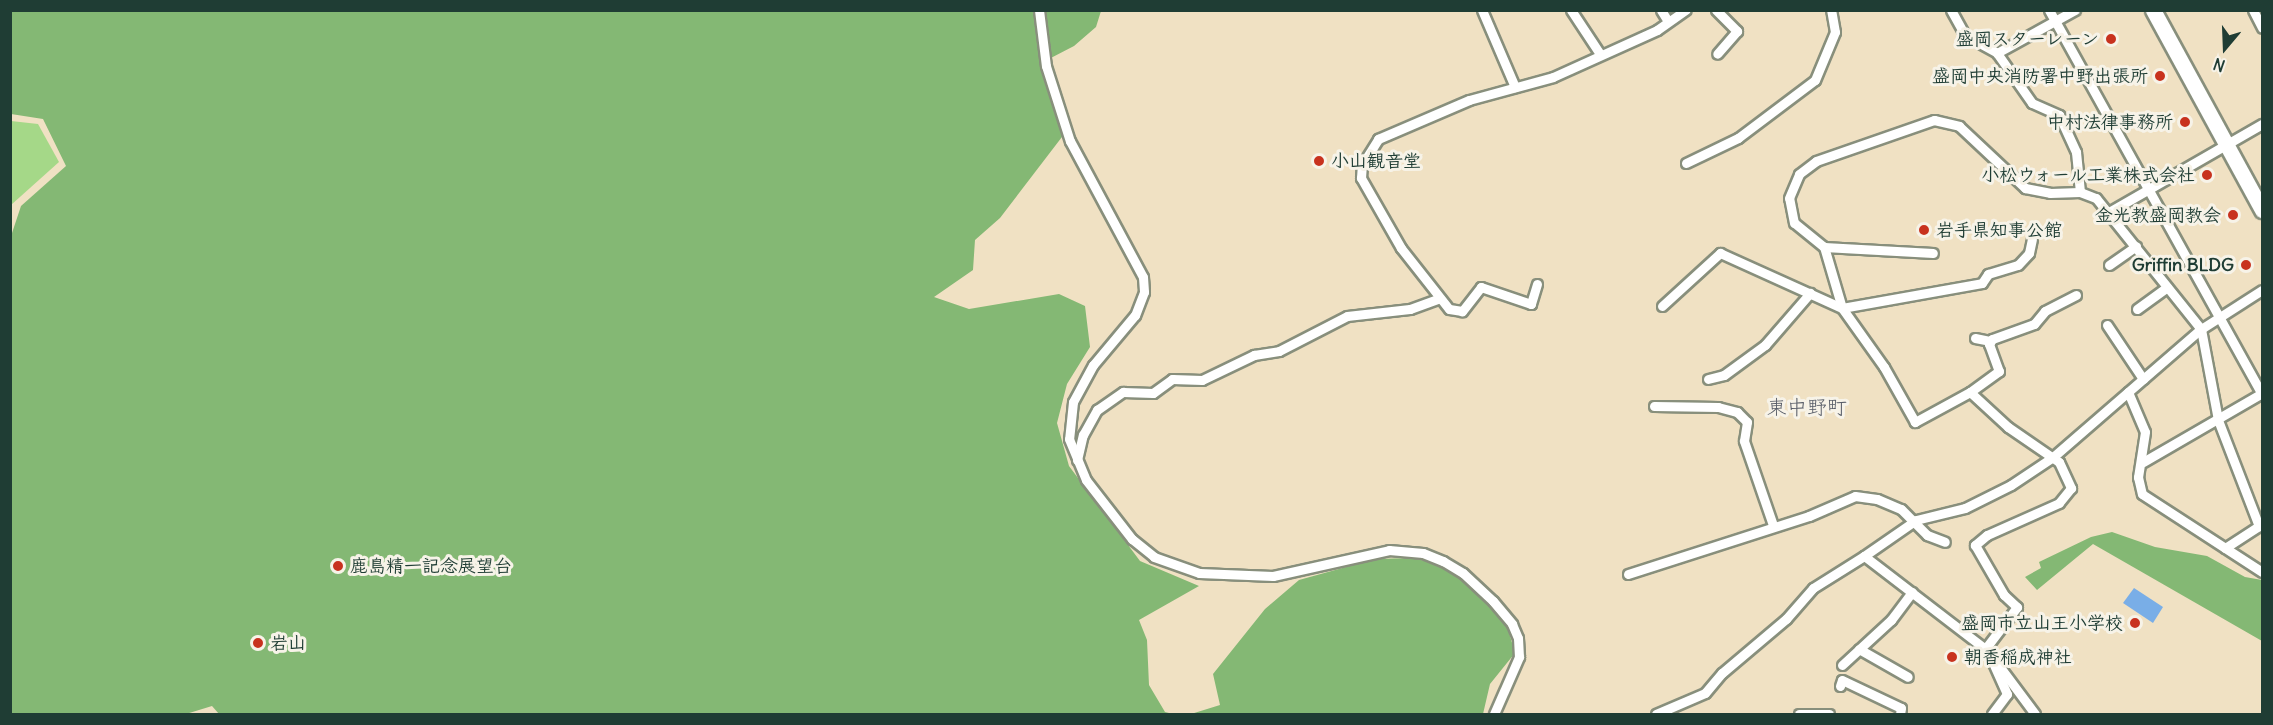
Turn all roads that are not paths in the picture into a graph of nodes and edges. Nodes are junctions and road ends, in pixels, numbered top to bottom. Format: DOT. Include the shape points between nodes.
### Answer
graph roads {
  1 [pos="1039,10"];
  2 [pos="1482,10"];
  3 [pos="1571,10"];
  4 [pos="1661,10"];
  5 [pos="1686,10"];
  6 [pos="1716,10"];
  7 [pos="1831,10"];
  8 [pos="1951,10"];
  9 [pos="2049,10"];
  10 [pos="2075,10"];
  11 [pos="2153,10"];
  12 [pos="2257,13"];
  13 [pos="1668,21"];
  14 [pos="2056,21"];
  15 [pos="2262,28"];
  16 [pos="1997,53"];
  17 [pos="1600,54"];
  18 [pos="1717,54"];
  19 [pos="1515,87"];
  20 [pos="2262,124"];
  21 [pos="2226,145"];
  22 [pos="1686,163"];
  23 [pos="2149,187"];
  24 [pos="2080,192"];
  25 [pos="2262,210"];
  26 [pos="2109,212"];
  27 [pos="2032,239"];
  28 [pos="2136,246"];
  29 [pos="1824,247"];
  30 [pos="1933,253"];
  31 [pos="2109,265"];
  32 [pos="1538,284"];
  33 [pos="2168,286"];
  34 [pos="2262,290"];
  35 [pos="1810,293"];
  36 [pos="2076,295"];
  37 [pos="1437,299"];
  38 [pos="1662,306"];
  39 [pos="1842,308"];
  40 [pos="2137,309"];
  41 [pos="2220,315"];
  42 [pos="2107,325"];
  43 [pos="2201,329"];
  44 [pos="1976,338"];
  45 [pos="1991,341"];
  46 [pos="1708,379"];
  47 [pos="2143,379"];
  48 [pos="1970,392"];
  49 [pos="2128,392"];
  50 [pos="2262,394"];
  51 [pos="1654,406"];
  52 [pos="2218,420"];
  53 [pos="2053,457"];
  54 [pos="1077,461"];
  55 [pos="2142,462"];
  56 [pos="1916,520"];
  57 [pos="1773,525"];
  58 [pos="2261,525"];
  59 [pos="1945,542"];
  60 [pos="2225,548"];
  61 [pos="1864,556"];
  62 [pos="2262,572"];
  63 [pos="1628,574"];
  64 [pos="1912,592"];
  65 [pos="1859,649"];
  66 [pos="1987,650"];
  67 [pos="1842,665"];
  68 [pos="1908,677"];
  69 [pos="1840,686"];
  70 [pos="1494,714"];
  71 [pos="1656,714"];
  72 [pos="1799,714"];
  73 [pos="1829,714"];
  74 [pos="1900,714"];
  75 [pos="1992,714"];
  76 [pos="2035,714"];
  1 -- 54 [label="street" via="1046,66 1070,141 1143,284 1135,315 1078,388 1069,418 1069,439"];
  2 -- 19 [label="street"];
  3 -- 17 [label="street"];
  4 -- 13 [label="street"];
  5 -- 13 [label="street"];
  6 -- 18 [label="street" via="1737,31"];
  7 -- 22 [label="street" via="1835,32 1815,80 1738,138"];
  8 -- 16 [label="street" via="1965,35"];
  9 -- 14 [label="street"];
  10 -- 14 [label="street"];
  11 -- 21 [label="highway"];
  12 -- 15 [label="street"];
  13 -- 17 [label="street"];
  14 -- 16 [label="street"];
  14 -- 23 [label="street"];
  16 -- 24 [label="street" via="2032,103 2059,115 2069,130"];
  17 -- 19 [label="street" via="1553,77"];
  19 -- 37 [label="street" via="1469,100 1378,139 1362,165 1361,178"];
  20 -- 21 [label="street"];
  21 -- 23 [label="street"];
  21 -- 25 [label="highway"];
  23 -- 26 [label="street"];
  23 -- 41 [label="street"];
  24 -- 26 [label="street" via="2096,198"];
  24 -- 29 [label="street" via="2050,193 2025,188 1959,126 1934,120 1918,123 1816,161 1799,174 1789,198 1790,212 1794,223"];
  26 -- 28 [label="street"];
  27 -- 39 [label="street" via="2029,253 2018,265 1988,274 1982,283"];
  28 -- 31 [label="street"];
  28 -- 33 [label="street"];
  29 -- 30 [label="street"];
  29 -- 39 [label="street"];
  32 -- 37 [label="street" via="1531,304 1481,287 1462,311 1449,309"];
  33 -- 40 [label="street"];
  33 -- 43 [label="street"];
  34 -- 41 [label="street"];
  35 -- 38 [label="street" via="1720,253"];
  35 -- 39 [label="street"];
  35 -- 46 [label="street" via="1765,345 1724,375"];
  36 -- 45 [label="street" via="2045,311 2034,324"];
  37 -- 54 [label="street" via="1410,309 1347,316 1280,351 1254,355 1202,380 1172,379 1153,393 1123,392 1097,410 1083,435"];
  39 -- 48 [label="street" via="1884,367 1915,422"];
  41 -- 43 [label="street"];
  41 -- 50 [label="street"];
  42 -- 47 [label="street"];
  43 -- 47 [label="street"];
  43 -- 52 [label="street"];
  44 -- 45 [label="street"];
  45 -- 48 [label="street" via="1999,370"];
  47 -- 49 [label="street"];
  48 -- 53 [label="street" via="2008,427"];
  49 -- 53 [label="street"];
  49 -- 55 [label="street" via="2145,432"];
  50 -- 52 [label="street"];
  51 -- 57 [label="street" via="1718,408 1742,417 1747,422 1744,441"];
  52 -- 55 [label="street"];
  52 -- 58 [label="street"];
  53 -- 56 [label="street" via="2010,485 1965,507"];
  53 -- 66 [label="street" via="2069,478 2067,496 1975,545 2004,595 2017,607"];
  54 -- 70 [label="street" via="1086,480 1132,539 1154,557 1178,567 1199,573 1273,576 1405,550 1443,561 1463,573 1512,624 1521,647 1512,679"];
  55 -- 60 [label="street" via="2138,477 2142,494"];
  56 -- 57 [label="street" via="1877,499 1855,496 1809,516"];
  56 -- 59 [label="street" via="1927,535"];
  56 -- 61 [label="street"];
  57 -- 63 [label="street"];
  58 -- 60 [label="street"];
  60 -- 62 [label="street"];
  61 -- 64 [label="street"];
  61 -- 71 [label="street" via="1812,588 1786,619 1722,673 1705,693"];
  64 -- 65 [label="street" via="1891,620"];
  64 -- 66 [label="street"];
  65 -- 67 [label="street"];
  65 -- 68 [label="street"];
  66 -- 75 [label="street" via="2007,694"];
  66 -- 76 [label="street"];
  69 -- 74 [label="street" via="1842,680 1901,708"];
  72 -- 73 [label="street"];
}
